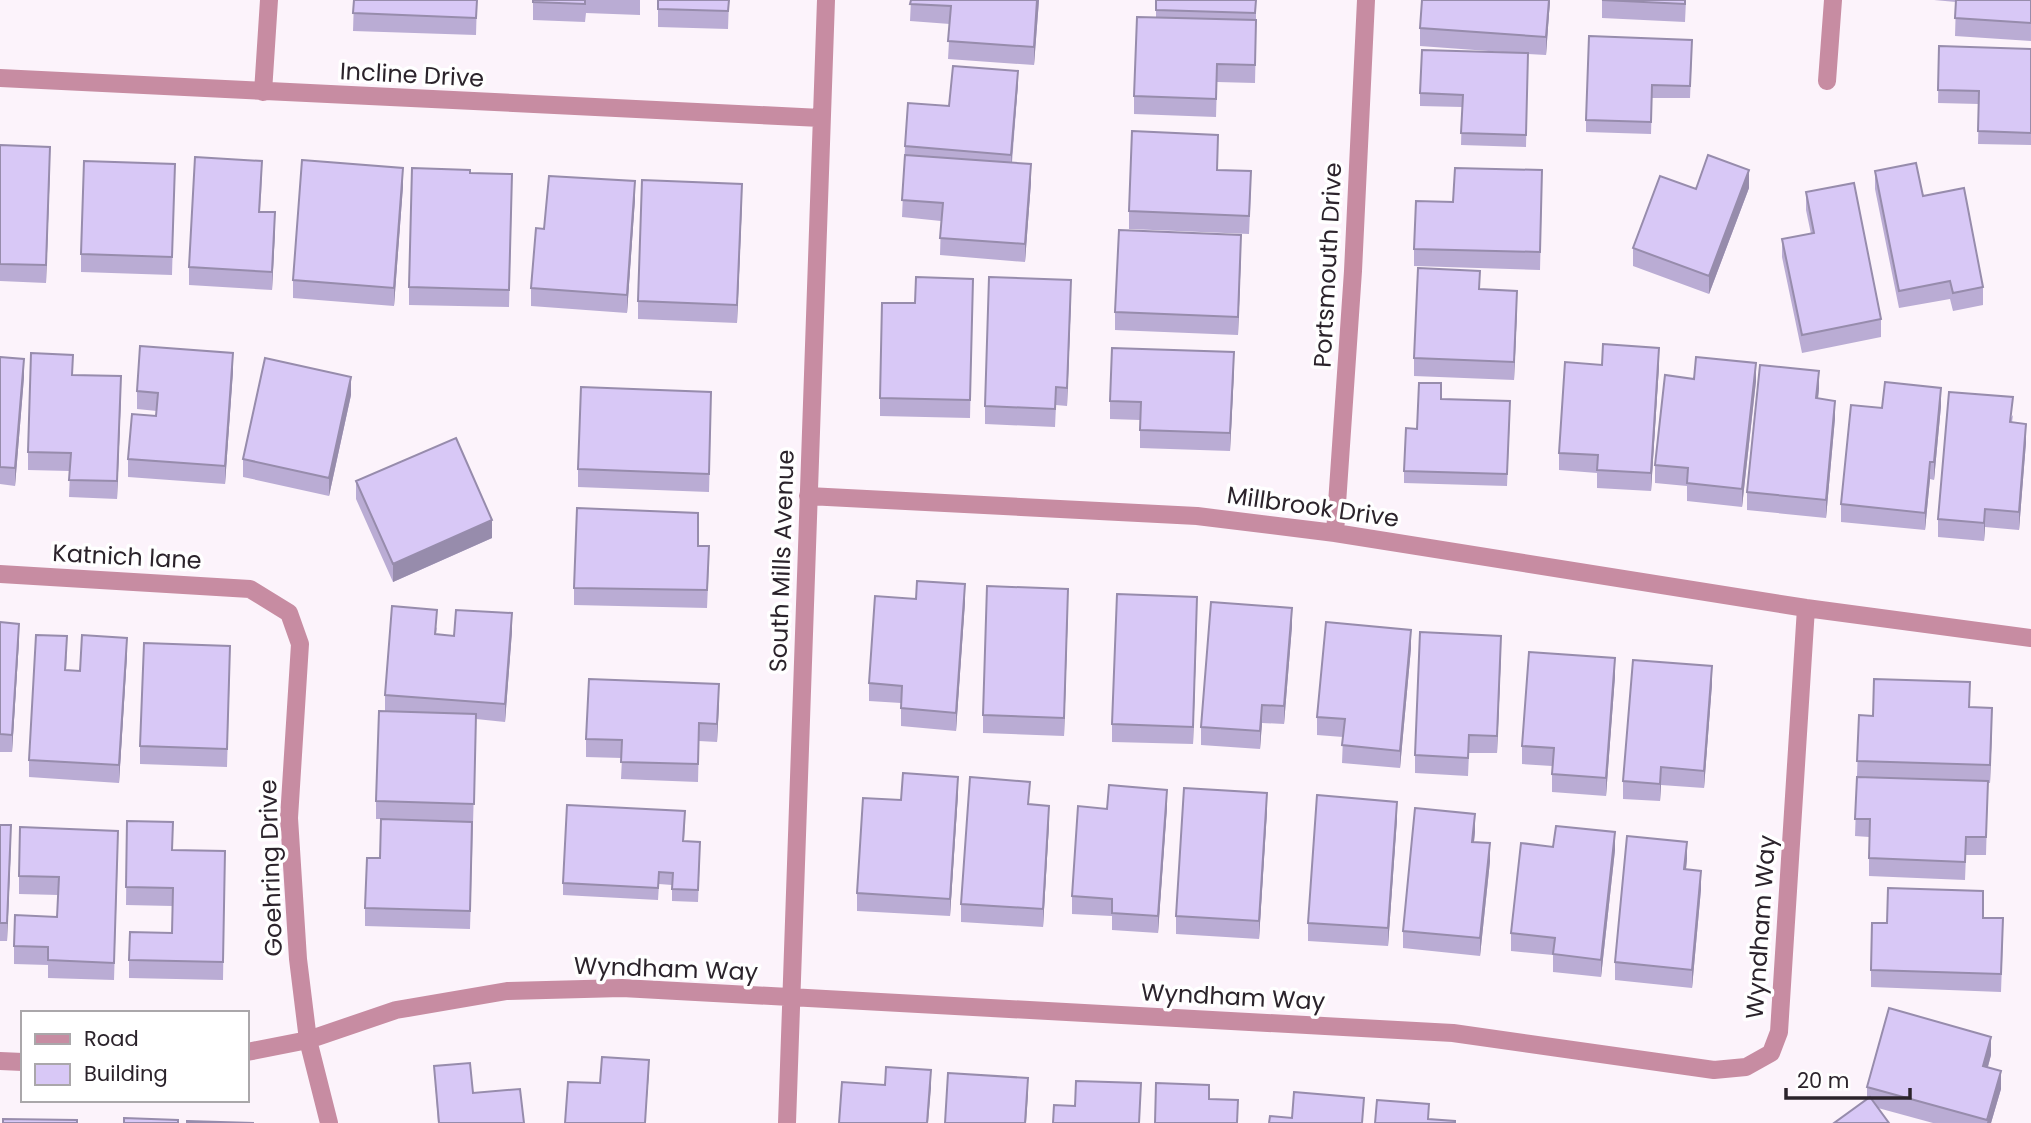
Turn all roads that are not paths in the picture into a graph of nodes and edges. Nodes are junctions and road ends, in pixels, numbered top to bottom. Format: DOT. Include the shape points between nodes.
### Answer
graph roads {
  1 [pos="269,0"];
  2 [pos="826,0"];
  3 [pos="1366,0"];
  4 [pos="1833,0"];
  5 [pos="0,78"];
  6 [pos="1827,80"];
  7 [pos="263,92"];
  8 [pos="821,118"];
  9 [pos="808,496"];
  10 [pos="1335,533"];
  11 [pos="0,575"];
  12 [pos="250,589"];
  13 [pos="1806,608"];
  14 [pos="2031,638"];
  15 [pos="793,998"];
  16 [pos="308,1040"];
  17 [pos="248,1052"];
  18 [pos="0,1061"];
  19 [pos="21,1062"];
  20 [pos="330,1123"];
  21 [pos="787,1123"];
  1 -- 7 [label="street"];
  2 -- 8 [label="street, South Mills Avenue"];
  3 -- 10 [label="street, Portsmouth Drive"];
  4 -- 6 [label="street"];
  5 -- 7 [label="street, Incline Drive"];
  7 -- 8 [label="street, Incline Drive"];
  8 -- 9 [label="street, South Mills Avenue"];
  9 -- 10 [label="street, Millbrook Drive" via="1197,516"];
  9 -- 15 [label="street, South Mills Avenue"];
  10 -- 13 [label="street, Millbrook Drive"];
  11 -- 12 [label="street, Katnich lane"];
  12 -- 16 [label="street, Goehring Drive" via="289,613 300,644 289,818"];
  13 -- 14 [label="street, Millbrook Drive"];
  13 -- 15 [label="street, Wyndham Way" via="1779,1032 1772,1053 1746,1067 1714,1070 1453,1033"];
  15 -- 16 [label="street, Wyndham Way" via="622,988 508,991 396,1010"];
  15 -- 21 [label="street, South Mills Avenue"];
  16 -- 17 [label="street, Wyndham Way"];
  16 -- 20 [label="street, Goehring Drive"];
  18 -- 19 [label="street"];
}
